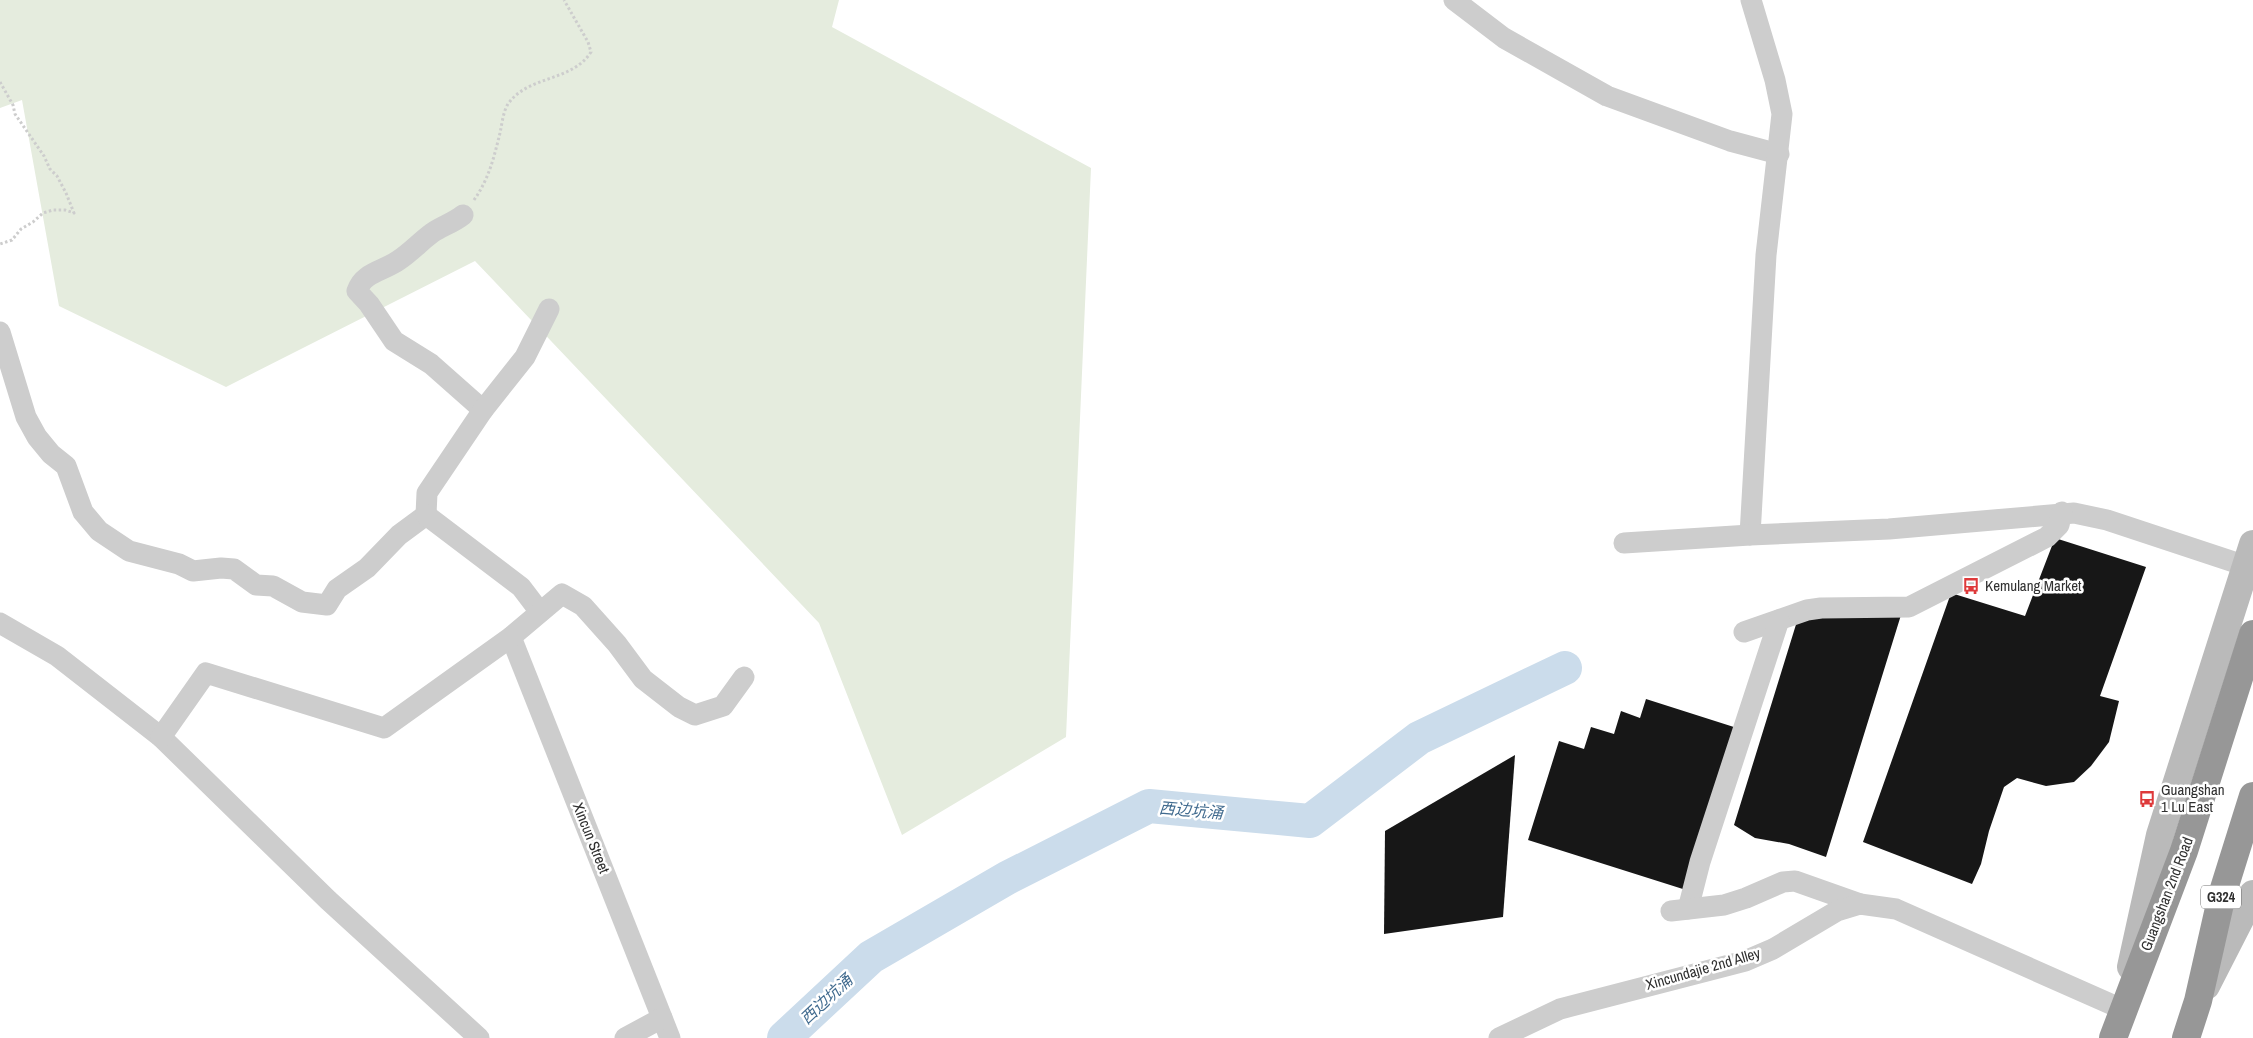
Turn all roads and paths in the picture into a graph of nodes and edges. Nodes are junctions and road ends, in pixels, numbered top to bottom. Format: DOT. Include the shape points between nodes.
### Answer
graph roads {
  1 [pos="564,0"];
  2 [pos="1454,0"];
  3 [pos="1751,0"];
  4 [pos="0,82"];
  5 [pos="1779,154"];
  6 [pos="462,215"];
  7 [pos="0,244"];
  8 [pos="549,309"];
  9 [pos="0,332"];
  10 [pos="483,410"];
  11 [pos="2062,512"];
  12 [pos="426,515"];
  13 [pos="1750,535"];
  14 [pos="1624,543"];
  15 [pos="2249,555"];
  16 [pos="540,612"];
  17 [pos="1779,620"];
  18 [pos="0,623"];
  19 [pos="1744,632"];
  20 [pos="2253,634"];
  21 [pos="511,638"];
  22 [pos="744,677"];
  23 [pos="161,737"];
  24 [pos="2253,796"];
  25 [pos="2253,894"];
  26 [pos="1860,904"];
  27 [pos="2198,1001"];
  28 [pos="2122,1009"];
  29 [pos="662,1018"];
  30 [pos="479,1038"];
  31 [pos="625,1038"];
  32 [pos="670,1038"];
  33 [pos="1500,1038"];
  34 [pos="2113,1038"];
  35 [pos="2186,1038"];
  1 -- 6 [label="path" via="588,42 590,52 585,61 574,69 531,85 508,103 487,179"];
  2 -- 5 [label="street" via="1504,38 1606,96 1730,141"];
  3 -- 5 [label="street" via="1782,114"];
  4 -- 7 [label="path" via="15,114 66,193 74,213 54,210 43,214 21,229 12,240"];
  5 -- 13 [label="street" via="1766,255"];
  6 -- 10 [label="street" via="435,231 400,260 369,275 360,282 357,291 394,341 431,364"];
  8 -- 10 [label="street" via="525,357"];
  9 -- 12 [label="street" via="18,396 37,437 66,466 84,512 99,531 129,551 179,564 193,571 234,569 256,585 273,586 302,602 327,605 337,589 367,568 399,535"];
  10 -- 12 [label="street" via="427,493"];
  11 -- 13 [label="street" via="1889,529"];
  11 -- 15 [label="street"];
  11 -- 17 [label="street" via="2059,524 2047,537 1909,607 1821,608"];
  12 -- 16 [label="street" via="521,587"];
  13 -- 14 [label="street"];
  15 -- 28 [label="street" via="2160,835"];
  16 -- 21 [label="street"];
  16 -- 22 [label="street" via="562,594 584,606 643,679 679,707 695,715 723,706"];
  17 -- 19 [label="street"];
  17 -- 26 [label="street" via="1700,862 1679,910 1724,905 1783,882 1795,882"];
  18 -- 23 [label="street" via="56,656"];
  20 -- 28 [label="highway, Guangshan 2nd Road" via="2184,851"];
  21 -- 23 [label="street" via="384,728 206,673"];
  21 -- 29 [label="street, Xincun Street"];
  23 -- 30 [label="street" via="328,900"];
  24 -- 27 [label="highway, G324" via="2222,895"];
  25 -- 27 [label="street"];
  26 -- 28 [label="street, Xincundajie 2nd Alley" via="1896,909"];
  26 -- 33 [label="street, Xincundajie 2nd Alley" via="1823,917 1773,949 1745,961 1560,1009"];
  27 -- 35 [label="highway, G324"];
  28 -- 34 [label="highway, Guangshan 2nd Road"];
  29 -- 31 [label="street"];
  29 -- 32 [label="street, Xincun Street"];
}
